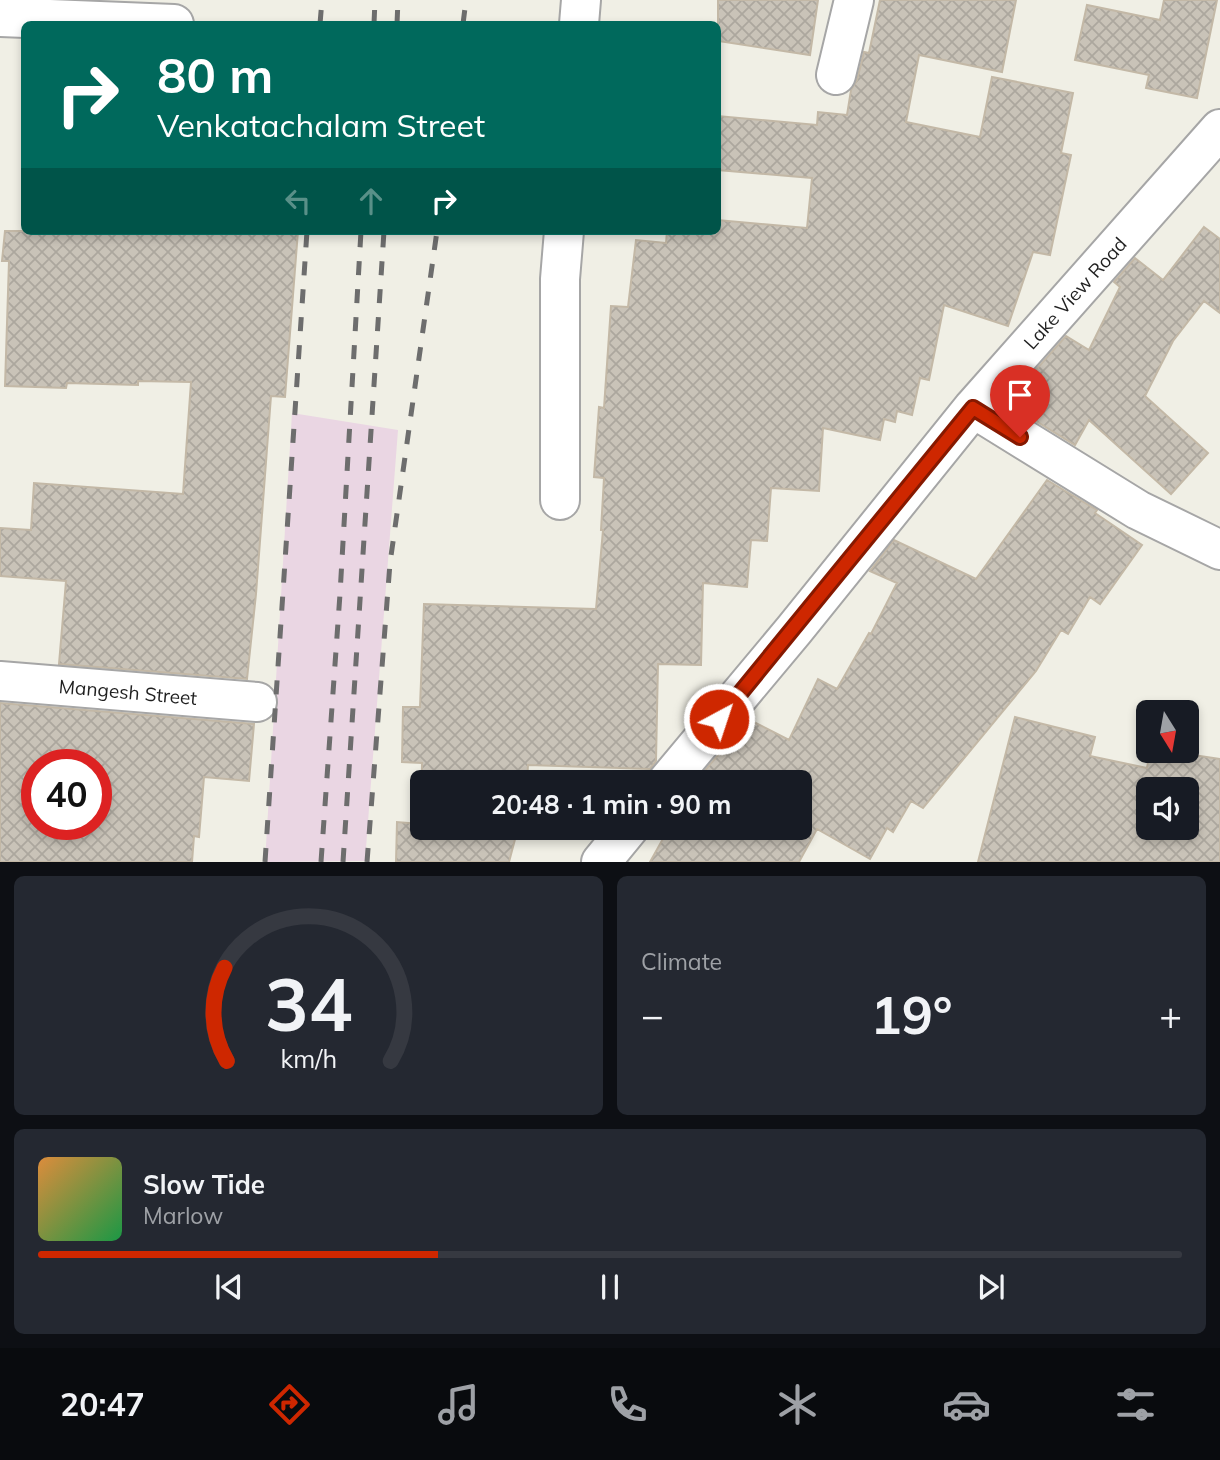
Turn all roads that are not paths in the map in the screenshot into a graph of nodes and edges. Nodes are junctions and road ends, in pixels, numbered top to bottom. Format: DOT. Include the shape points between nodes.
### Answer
graph roads {
  1 [pos="581,0"];
  2 [pos="854,0"];
  3 [pos="0,17"];
  4 [pos="99,21"];
  5 [pos="579,21"];
  6 [pos="836,75"];
  7 [pos="1220,130"];
  8 [pos="564,235"];
  9 [pos="973,408"];
  10 [pos="560,500"];
  11 [pos="1220,551"];
  12 [pos="0,681"];
  13 [pos="257,702"];
  14 [pos="677,770"];
  15 [pos="619,840"];
  16 [pos="601,862"];
  1 -- 5 [label="street"];
  2 -- 6 [label="street"];
  3 -- 4 [label="street"];
  7 -- 9 [label="street, Lake View Road"];
  8 -- 10 [label="street"];
  9 -- 11 [label="street" via="1138,510"];
  9 -- 14 [label="street, Lake View Road"];
  12 -- 13 [label="street, Mangesh Street"];
  15 -- 16 [label="street"];
}
